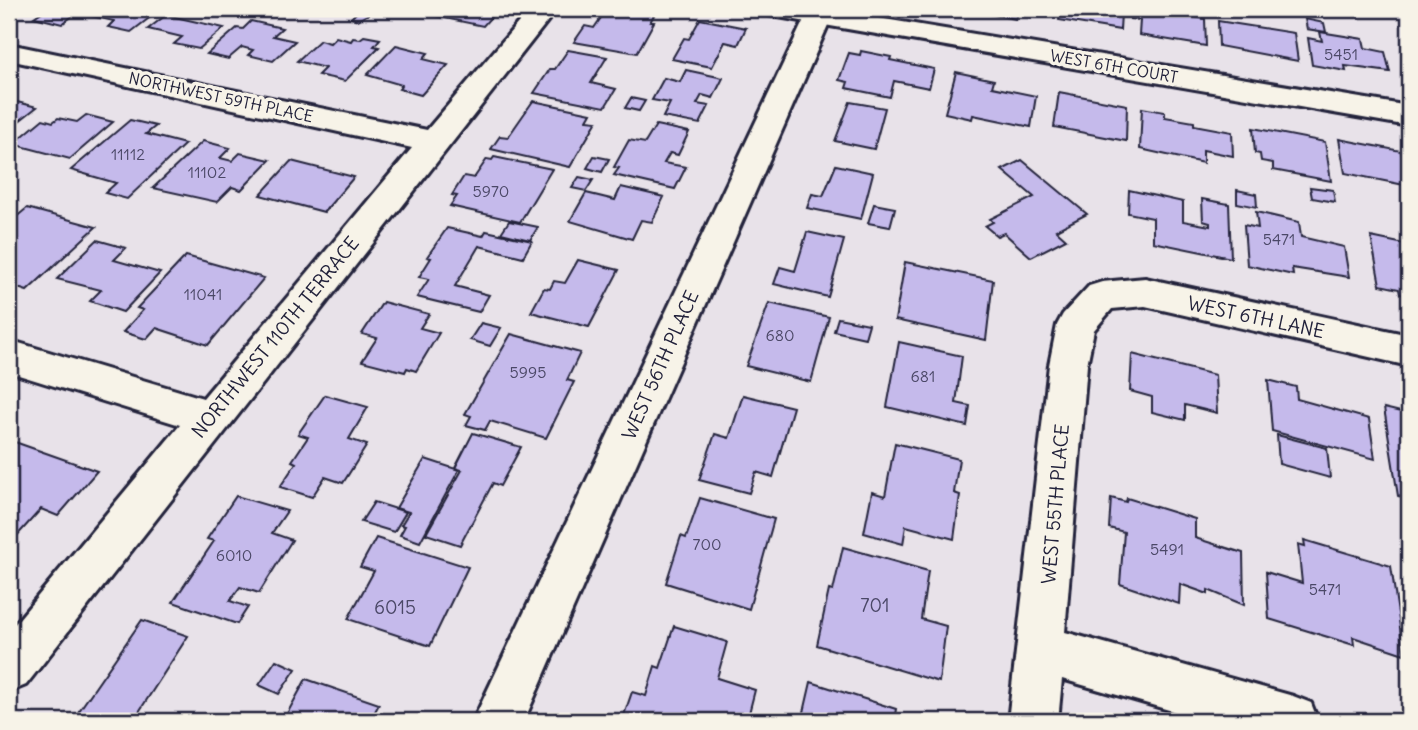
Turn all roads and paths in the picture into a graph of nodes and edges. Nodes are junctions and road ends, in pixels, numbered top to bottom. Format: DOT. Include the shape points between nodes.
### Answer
graph roads {
  1 [pos="544,9"];
  2 [pos="778,9"];
  3 [pos="820,12"];
  4 [pos="9,52"];
  5 [pos="1409,116"];
  6 [pos="433,142"];
  7 [pos="1102,296"];
  8 [pos="1409,350"];
  9 [pos="9,356"];
  10 [pos="210,417"];
  11 [pos="1041,649"];
  12 [pos="9,667"];
  13 [pos="498,721"];
  14 [pos="1033,721"];
  15 [pos="1293,721"];
  1 -- 6 [label="street, NORTHWEST 110TH TERRACE"];
  2 -- 3 [label="street, WEST 6TH COURT"];
  3 -- 5 [label="street, WEST 6TH COURT"];
  3 -- 13 [label="street, WEST 56TH PLACE"];
  4 -- 6 [label="street, NORTHWEST 59TH PLACE"];
  6 -- 10 [label="street, NORTHWEST 110TH TERRACE"];
  7 -- 8 [label="street, WEST 6TH LANE" via="1144,292"];
  7 -- 11 [label="street, WEST 55TH PLACE" via="1076,326 1068,365"];
  9 -- 10 [label="street"];
  10 -- 12 [label="street, NORTHWEST 110TH TERRACE"];
  11 -- 14 [label="street, WEST 55TH PLACE"];
  11 -- 15 [label="street"];
}
